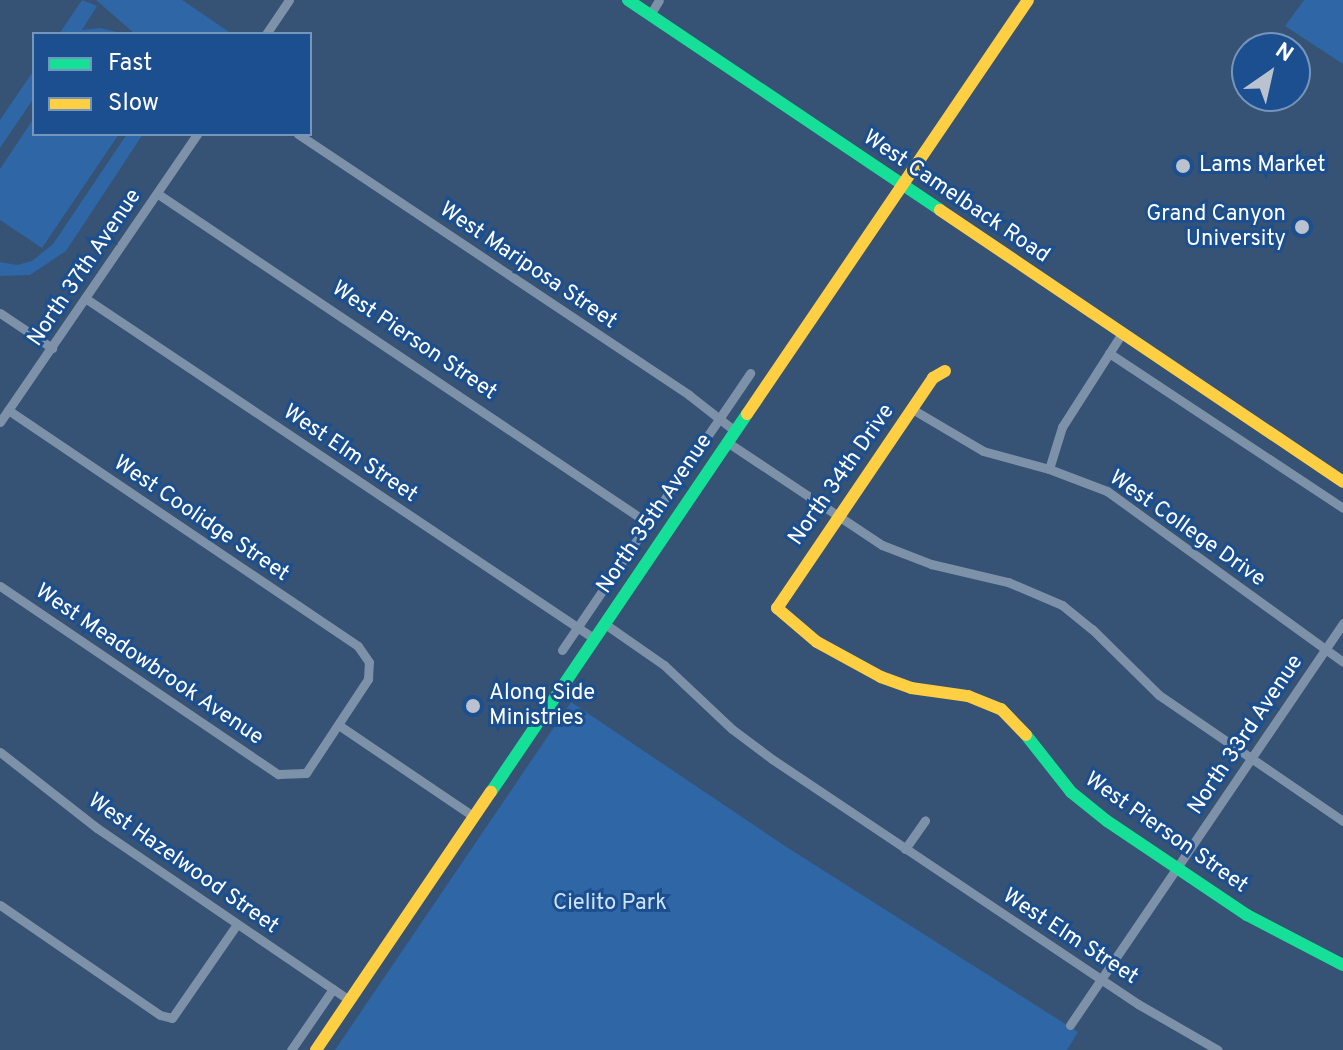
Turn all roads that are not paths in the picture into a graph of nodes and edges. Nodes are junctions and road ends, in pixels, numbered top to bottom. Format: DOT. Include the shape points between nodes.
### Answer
graph roads {
  1 [pos="289,0"];
  2 [pos="628,0"];
  3 [pos="659,0"];
  4 [pos="1028,0"];
  5 [pos="650,15"];
  6 [pos="267,32"];
  7 [pos="196,136"];
  8 [pos="301,136"];
  9 [pos="903,186"];
  10 [pos="158,194"];
  11 [pos="85,298"];
  12 [pos="0,313"];
  13 [pos="1122,333"];
  14 [pos="52,348"];
  15 [pos="1109,353"];
  16 [pos="945,371"];
  17 [pos="750,373"];
  18 [pos="912,409"];
  19 [pos="8,410"];
  20 [pos="719,419"];
  21 [pos="0,422"];
  22 [pos="1262,427"];
  23 [pos="735,431"];
  24 [pos="727,442"];
  25 [pos="1250,446"];
  26 [pos="1049,469"];
  27 [pos="1343,482"];
  28 [pos="1343,508"];
  29 [pos="837,517"];
  30 [pos="648,523"];
  31 [pos="0,586"];
  32 [pos="777,608"];
  33 [pos="1343,623"];
  34 [pos="605,624"];
  35 [pos="578,627"];
  36 [pos="595,639"];
  37 [pos="562,650"];
  38 [pos="1325,650"];
  39 [pos="1343,662"];
  40 [pos="340,726"];
  41 [pos="0,752"];
  42 [pos="1251,759"];
  43 [pos="473,816"];
  44 [pos="925,820"];
  45 [pos="1343,821"];
  46 [pos="905,849"];
  47 [pos="1176,869"];
  48 [pos="0,905"];
  49 [pos="237,924"];
  50 [pos="1343,965"];
  51 [pos="1101,979"];
  52 [pos="333,989"];
  53 [pos="349,1000"];
  54 [pos="1070,1025"];
  55 [pos="291,1050"];
  56 [pos="316,1050"];
  57 [pos="1218,1050"];
  1 -- 6 [label="street"];
  2 -- 5 [label="main road, West Camelback Road"];
  3 -- 5 [label="street"];
  4 -- 9 [label="main road, North 35th Avenue"];
  5 -- 9 [label="main road, West Camelback Road"];
  7 -- 10 [label="street, North 37th Avenue"];
  8 -- 20 [label="street, West Mariposa Street"];
  9 -- 13 [label="main road, West Camelback Road"];
  9 -- 23 [label="main road, North 35th Avenue"];
  10 -- 11 [label="street, North 37th Avenue"];
  10 -- 30 [label="street, West Pierson Street"];
  11 -- 14 [label="street, North 37th Avenue"];
  11 -- 35 [label="street, West Elm Street"];
  12 -- 14 [label="street"];
  13 -- 15 [label="street"];
  13 -- 22 [label="main road, West Camelback Road"];
  14 -- 19 [label="street, North 37th Avenue"];
  15 -- 25 [label="street"];
  15 -- 26 [label="street" via="1062,427"];
  16 -- 18 [label="main road, North 34th Drive" via="933,378"];
  17 -- 20 [label="street, North 35th Avenue"];
  18 -- 26 [label="street, West College Drive" via="983,451"];
  18 -- 29 [label="main road, North 34th Drive"];
  19 -- 21 [label="street, North 37th Avenue"];
  19 -- 40 [label="street, West Coolidge Street" via="358,646 369,662 368,679"];
  20 -- 23 [label="street, West Mariposa Street"];
  20 -- 30 [label="street, North 35th Avenue"];
  22 -- 25 [label="street"];
  22 -- 27 [label="main road, West Camelback Road"];
  23 -- 24 [label="main road, North 35th Avenue"];
  24 -- 29 [label="street"];
  24 -- 34 [label="main road, North 35th Avenue"];
  25 -- 28 [label="street"];
  26 -- 38 [label="street, West College Drive" via="1094,484 1125,502"];
  29 -- 32 [label="main road, North 34th Drive"];
  29 -- 42 [label="street" via="882,545 931,564 1008,582 1062,605 1159,695"];
  30 -- 35 [label="street, North 35th Avenue"];
  31 -- 40 [label="street, West Meadowbrook Avenue" via="278,774 306,773"];
  32 -- 47 [label="main road, West Pierson Street" via="817,642 881,677 911,688 968,696 1001,709 1071,792"];
  33 -- 38 [label="street, North 33rd Avenue"];
  34 -- 36 [label="main road, North 35th Avenue"];
  34 -- 46 [label="street, West Elm Street" via="673,672 752,745"];
  35 -- 36 [label="street, West Elm Street"];
  35 -- 37 [label="street, North 35th Avenue"];
  36 -- 43 [label="main road, North 35th Avenue"];
  38 -- 39 [label="street, West College Drive"];
  38 -- 42 [label="street, North 33rd Avenue"];
  40 -- 43 [label="street"];
  41 -- 49 [label="street, West Hazelwood Street" via="97,828"];
  42 -- 45 [label="street"];
  42 -- 47 [label="street, North 33rd Avenue"];
  43 -- 53 [label="main road, North 35th Avenue"];
  44 -- 46 [label="street"];
  46 -- 51 [label="street, West Elm Street"];
  47 -- 50 [label="main road, West Pierson Street" via="1247,915"];
  47 -- 51 [label="street, North 33rd Avenue"];
  48 -- 49 [label="street" via="160,1015 172,1018"];
  49 -- 52 [label="street, West Hazelwood Street"];
  51 -- 54 [label="street, North 33rd Avenue"];
  51 -- 57 [label="street, West Elm Street"];
  52 -- 53 [label="street, West Hazelwood Street"];
  52 -- 55 [label="street"];
  53 -- 56 [label="main road, North 35th Avenue"];
}
